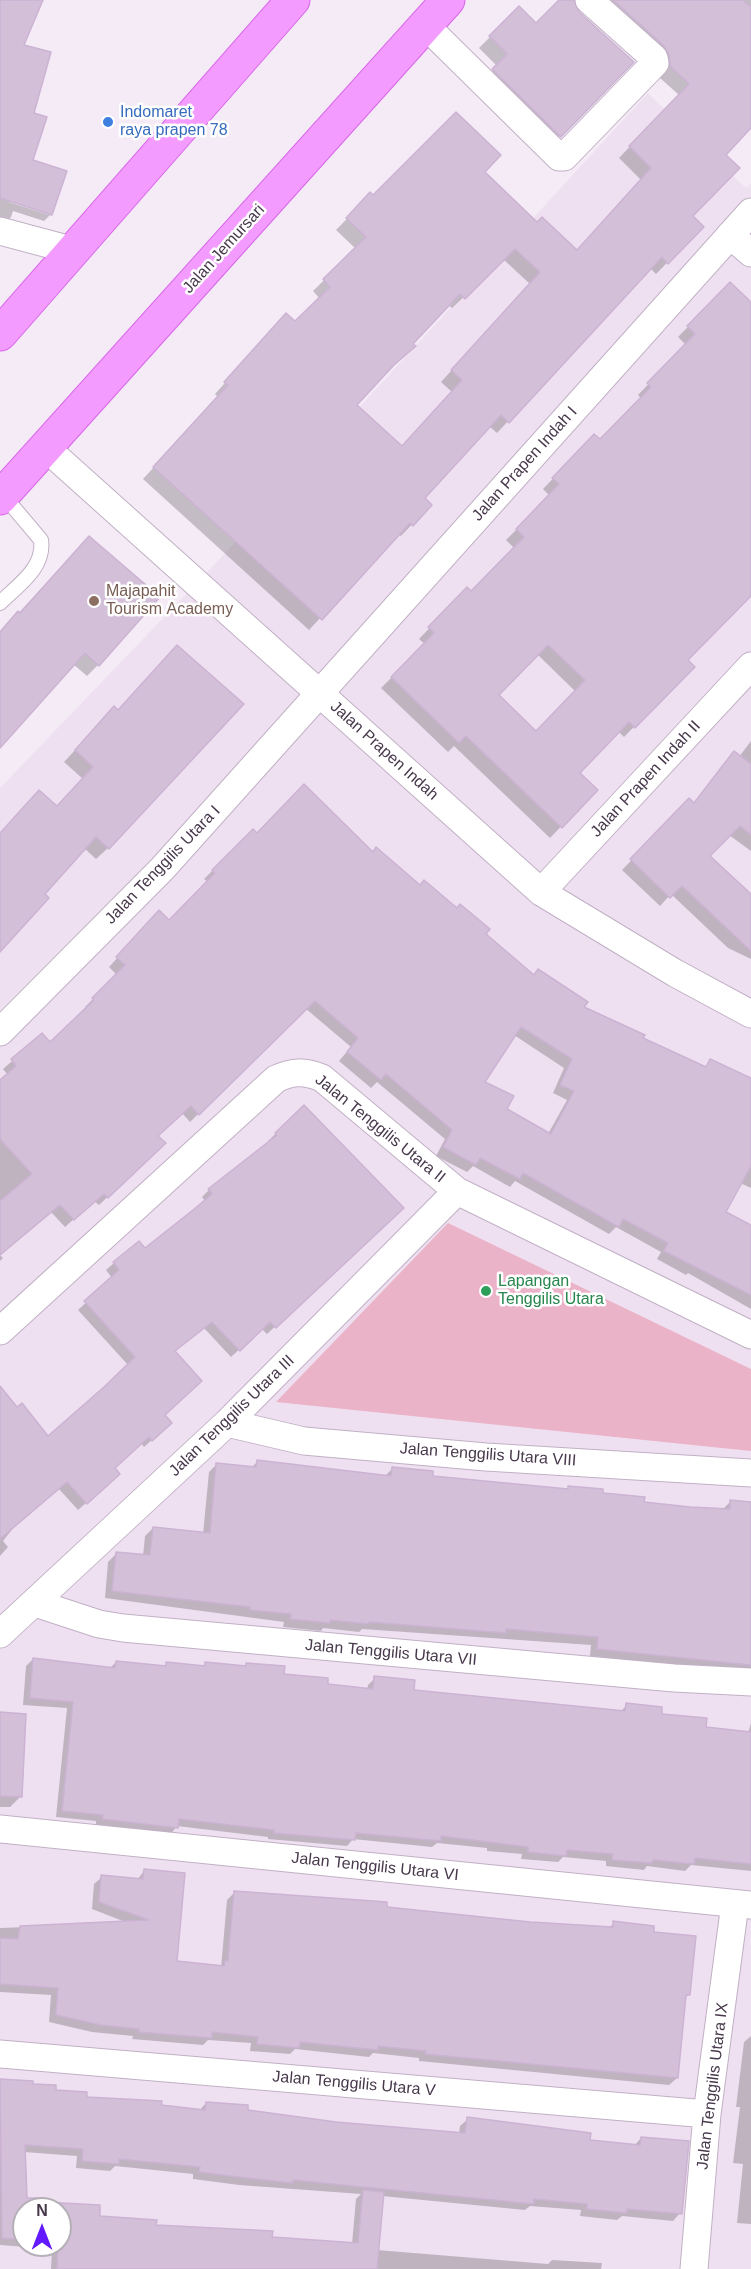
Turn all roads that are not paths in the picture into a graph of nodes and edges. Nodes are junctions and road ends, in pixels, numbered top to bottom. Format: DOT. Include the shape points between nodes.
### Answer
graph roads {
  1 [pos="293,0"];
  2 [pos="448,0"];
  3 [pos="589,0"];
  4 [pos="425,25"];
  5 [pos="751,212"];
  6 [pos="0,231"];
  7 [pos="730,235"];
  8 [pos="71,250"];
  9 [pos="751,253"];
  10 [pos="0,334"];
  11 [pos="46,448"];
  12 [pos="2,496"];
  13 [pos="0,603"];
  14 [pos="751,666"];
  15 [pos="320,693"];
  16 [pos="541,892"];
  17 [pos="751,1014"];
  18 [pos="0,1032"];
  19 [pos="457,1191"];
  20 [pos="0,1331"];
  21 [pos="751,1335"];
  22 [pos="227,1423"];
  23 [pos="751,1473"];
  24 [pos="35,1603"];
  25 [pos="0,1634"];
  26 [pos="751,1682"];
  27 [pos="0,1829"];
  28 [pos="743,1905"];
  29 [pos="0,2054"];
  30 [pos="707,2114"];
  31 [pos="694,2269"];
  1 -- 8 [label="main road"];
  2 -- 4 [label="main road, Jalan Jemursari"];
  3 -- 4 [label="street" via="655,63 564,157 559,157"];
  4 -- 11 [label="main road, Jalan Jemursari"];
  5 -- 7 [label="street, Jalan Prapen Indah I"];
  6 -- 8 [label="street"];
  7 -- 9 [label="street"];
  7 -- 15 [label="street, Jalan Prapen Indah I"];
  8 -- 10 [label="main road"];
  11 -- 12 [label="main road, Jalan Jemursari"];
  11 -- 15 [label="street, Jalan Prapen Indah"];
  12 -- 13 [label="lane" via="40,540 42,549 38,564"];
  14 -- 16 [label="street, Jalan Prapen Indah II"];
  15 -- 16 [label="street, Jalan Prapen Indah"];
  15 -- 18 [label="street, Jalan Tenggilis Utara I" via="162,869"];
  16 -- 17 [label="street, Jalan Prapen Indah"];
  19 -- 20 [label="street, Jalan Tenggilis Utara II" via="322,1078 289,1073 276,1079"];
  19 -- 21 [label="street, Jalan Tenggilis Utara II"];
  19 -- 22 [label="street, Jalan Tenggilis Utara III"];
  22 -- 23 [label="street, Jalan Tenggilis Utara VIII" via="304,1441"];
  22 -- 24 [label="street, Jalan Tenggilis Utara III"];
  24 -- 25 [label="street, Jalan Tenggilis Utara III"];
  24 -- 26 [label="street, Jalan Tenggilis Utara VII" via="123,1628"];
  27 -- 28 [label="street, Jalan Tenggilis Utara VI"];
  28 -- 30 [label="street, Jalan Tenggilis Utara IX"];
  29 -- 30 [label="street, Jalan Tenggilis Utara V"];
  30 -- 31 [label="street, Jalan Tenggilis Utara IX"];
}
